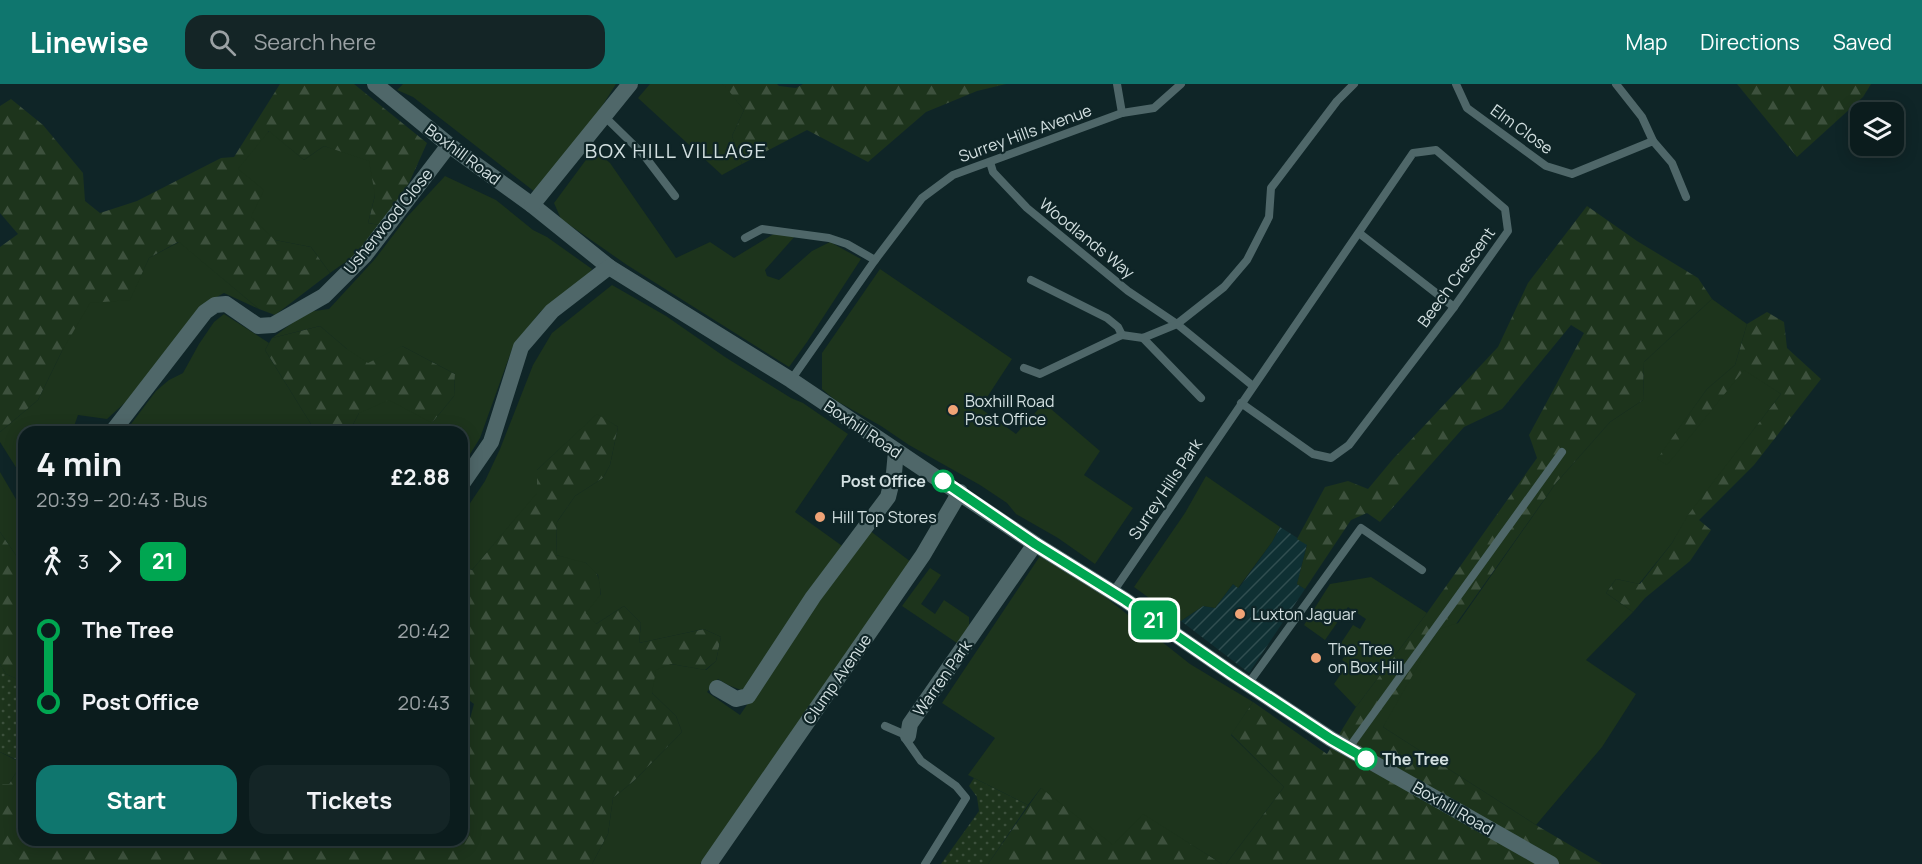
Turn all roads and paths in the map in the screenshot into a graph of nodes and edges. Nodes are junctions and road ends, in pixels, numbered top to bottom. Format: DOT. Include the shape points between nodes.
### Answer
graph roads {
  1 [pos="375,84"];
  2 [pos="630,84"];
  3 [pos="1117,84"];
  4 [pos="1181,84"];
  5 [pos="1354,84"];
  6 [pos="1456,84"];
  7 [pos="1616,84"];
  8 [pos="1122,113"];
  9 [pos="604,116"];
  10 [pos="1653,141"];
  11 [pos="449,145"];
  12 [pos="990,162"];
  13 [pos="675,196"];
  14 [pos="1686,196"];
  15 [pos="532,205"];
  16 [pos="1359,233"];
  17 [pos="745,238"];
  18 [pos="875,260"];
  19 [pos="609,267"];
  20 [pos="1031,280"];
  21 [pos="1454,307"];
  22 [pos="1177,324"];
  23 [pos="1122,335"];
  24 [pos="1143,338"];
  25 [pos="1024,368"];
  26 [pos="791,380"];
  27 [pos="1253,386"];
  28 [pos="1201,398"];
  29 [pos="1241,404"];
  30 [pos="117,426"];
  31 [pos="896,451"];
  32 [pos="1562,452"];
  33 [pos="468,475"];
  34 [pos="960,492"];
  35 [pos="1035,544"];
  36 [pos="1422,570"];
  37 [pos="1113,592"];
  38 [pos="1248,684"];
  39 [pos="717,688"];
  40 [pos="885,726"];
  41 [pos="908,736"];
  42 [pos="1348,748"];
  43 [pos="709,864"];
  44 [pos="925,864"];
  45 [pos="1551,864"];
  1 -- 11 [label="street, Boxhill Road"];
  2 -- 9 [label="street"];
  3 -- 8 [label="lane"];
  4 -- 8 [label="lane, Surrey Hills Avenue" via="1155,108"];
  5 -- 22 [label="lane" via="1336,101 1271,188 1269,217 1247,260 1224,287"];
  6 -- 10 [label="lane, Elm Close" via="1467,108 1546,166 1572,174"];
  7 -- 10 [label="lane" via="1642,117"];
  8 -- 12 [label="lane, Surrey Hills Avenue"];
  9 -- 13 [label="lane" via="643,154"];
  9 -- 15 [label="street"];
  10 -- 14 [label="lane" via="1672,163"];
  11 -- 15 [label="street, Boxhill Road"];
  11 -- 30 [label="street, Usherwood Close" via="365,255 324,296 273,325 258,326 226,304 215,305 201,317"];
  12 -- 18 [label="lane, Surrey Hills Avenue" via="952,175 922,198"];
  12 -- 22 [label="lane, Woodlands Way" via="993,172 1027,208 1128,291"];
  15 -- 19 [label="street, Boxhill Road"];
  16 -- 21 [label="lane"];
  16 -- 21 [label="lane, Beech Crescent" via="1413,153 1436,150 1505,209 1508,231"];
  16 -- 27 [label="lane, Beech Crescent"];
  17 -- 18 [label="lane" via="762,229 830,238"];
  18 -- 26 [label="lane, Surrey Hills Avenue"];
  19 -- 26 [label="street, Boxhill Road"];
  19 -- 33 [label="street" via="552,311 521,347 491,442"];
  20 -- 23 [label="lane" via="1107,318"];
  21 -- 29 [label="lane, Beech Crescent" via="1349,445 1331,458 1313,454"];
  22 -- 24 [label="lane"];
  22 -- 27 [label="lane, Woodlands Way"];
  23 -- 24 [label="lane"];
  23 -- 25 [label="lane" via="1041,374"];
  24 -- 28 [label="lane"];
  26 -- 31 [label="street, Boxhill Road"];
  27 -- 29 [label="lane, Beech Crescent"];
  29 -- 37 [label="lane, Surrey Hills Park"];
  31 -- 34 [label="street, Boxhill Road"];
  31 -- 39 [label="street" via="888,497 813,597 748,696 736,699"];
  32 -- 42 [label="lane"];
  34 -- 35 [label="street, Boxhill Road"];
  34 -- 43 [label="street, Clump Avenue" via="923,555"];
  35 -- 37 [label="street, Boxhill Road"];
  35 -- 41 [label="street, Warren Park" via="910,724"];
  36 -- 38 [label="lane" via="1361,528"];
  37 -- 38 [label="street, Boxhill Road"];
  38 -- 42 [label="street, Boxhill Road"];
  40 -- 41 [label="lane"];
  41 -- 44 [label="lane, Warren Park" via="907,741 921,761 966,798"];
  42 -- 45 [label="street, Boxhill Road"];
}
